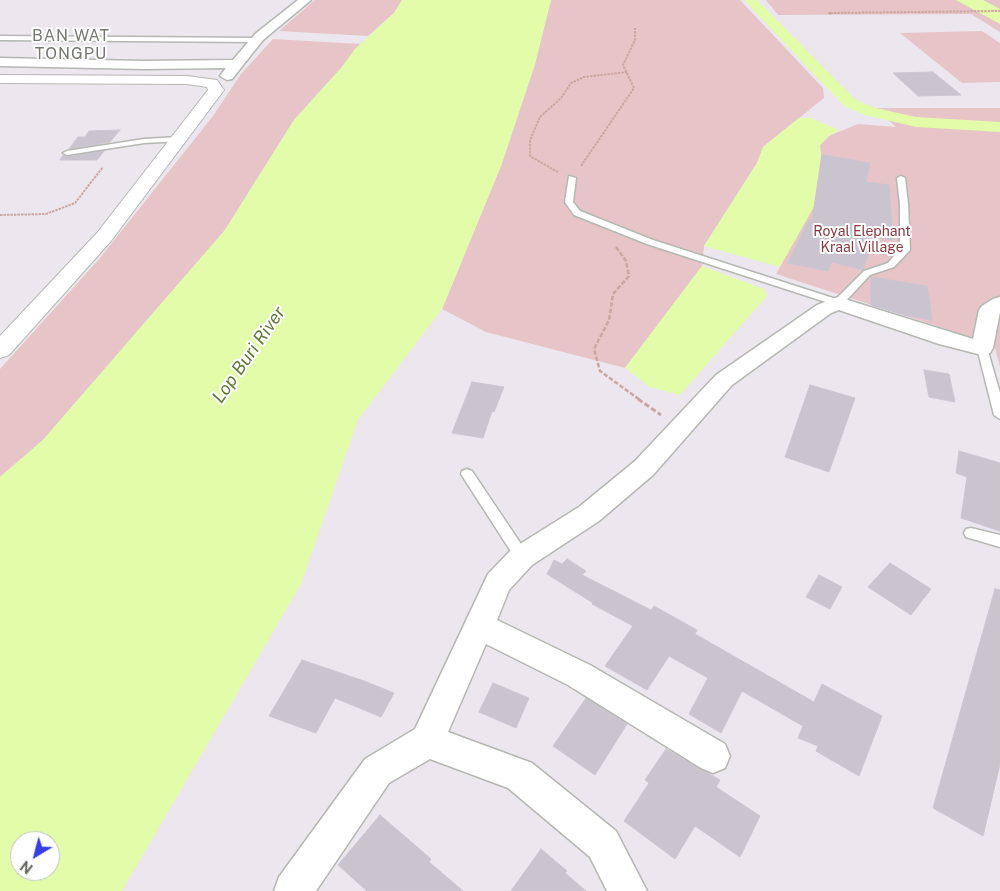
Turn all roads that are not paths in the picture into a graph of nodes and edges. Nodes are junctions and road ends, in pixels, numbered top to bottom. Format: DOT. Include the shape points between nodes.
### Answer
graph roads {
  1 [pos="305,0"];
  2 [pos="0,38"];
  3 [pos="256,40"];
  4 [pos="0,62"];
  5 [pos="237,64"];
  6 [pos="0,79"];
  7 [pos="212,84"];
  8 [pos="179,139"];
  9 [pos="67,153"];
  10 [pos="572,178"];
  11 [pos="901,178"];
  12 [pos="838,302"];
  13 [pos="1000,303"];
  14 [pos="982,348"];
  15 [pos="0,350"];
  16 [pos="1000,415"];
  17 [pos="467,474"];
  18 [pos="971,533"];
  19 [pos="1000,541"];
  20 [pos="522,557"];
  21 [pos="479,626"];
  22 [pos="427,742"];
  23 [pos="713,756"];
  24 [pos="293,891"];
  25 [pos="628,891"];
  1 -- 3 [label="street"];
  2 -- 3 [label="lane"];
  3 -- 5 [label="street"];
  4 -- 5 [label="street"];
  5 -- 7 [label="street" via="227,76"];
  6 -- 7 [label="street" via="187,80"];
  7 -- 8 [label="street" via="216,90"];
  8 -- 9 [label="lane"];
  8 -- 15 [label="street" via="104,237"];
  10 -- 12 [label="lane" via="569,202 577,213 650,242"];
  11 -- 12 [label="lane" via="906,250 891,265 867,273"];
  12 -- 14 [label="street"];
  12 -- 20 [label="street" via="724,380 644,468 590,514"];
  13 -- 14 [label="street" via="989,310"];
  14 -- 16 [label="lane"];
  17 -- 20 [label="lane"];
  18 -- 19 [label="lane"];
  20 -- 21 [label="street" via="498,583"];
  21 -- 22 [label="street"];
  21 -- 23 [label="street" via="579,675"];
  22 -- 24 [label="street" via="377,771"];
  22 -- 25 [label="street" via="520,776 603,844"];
}
